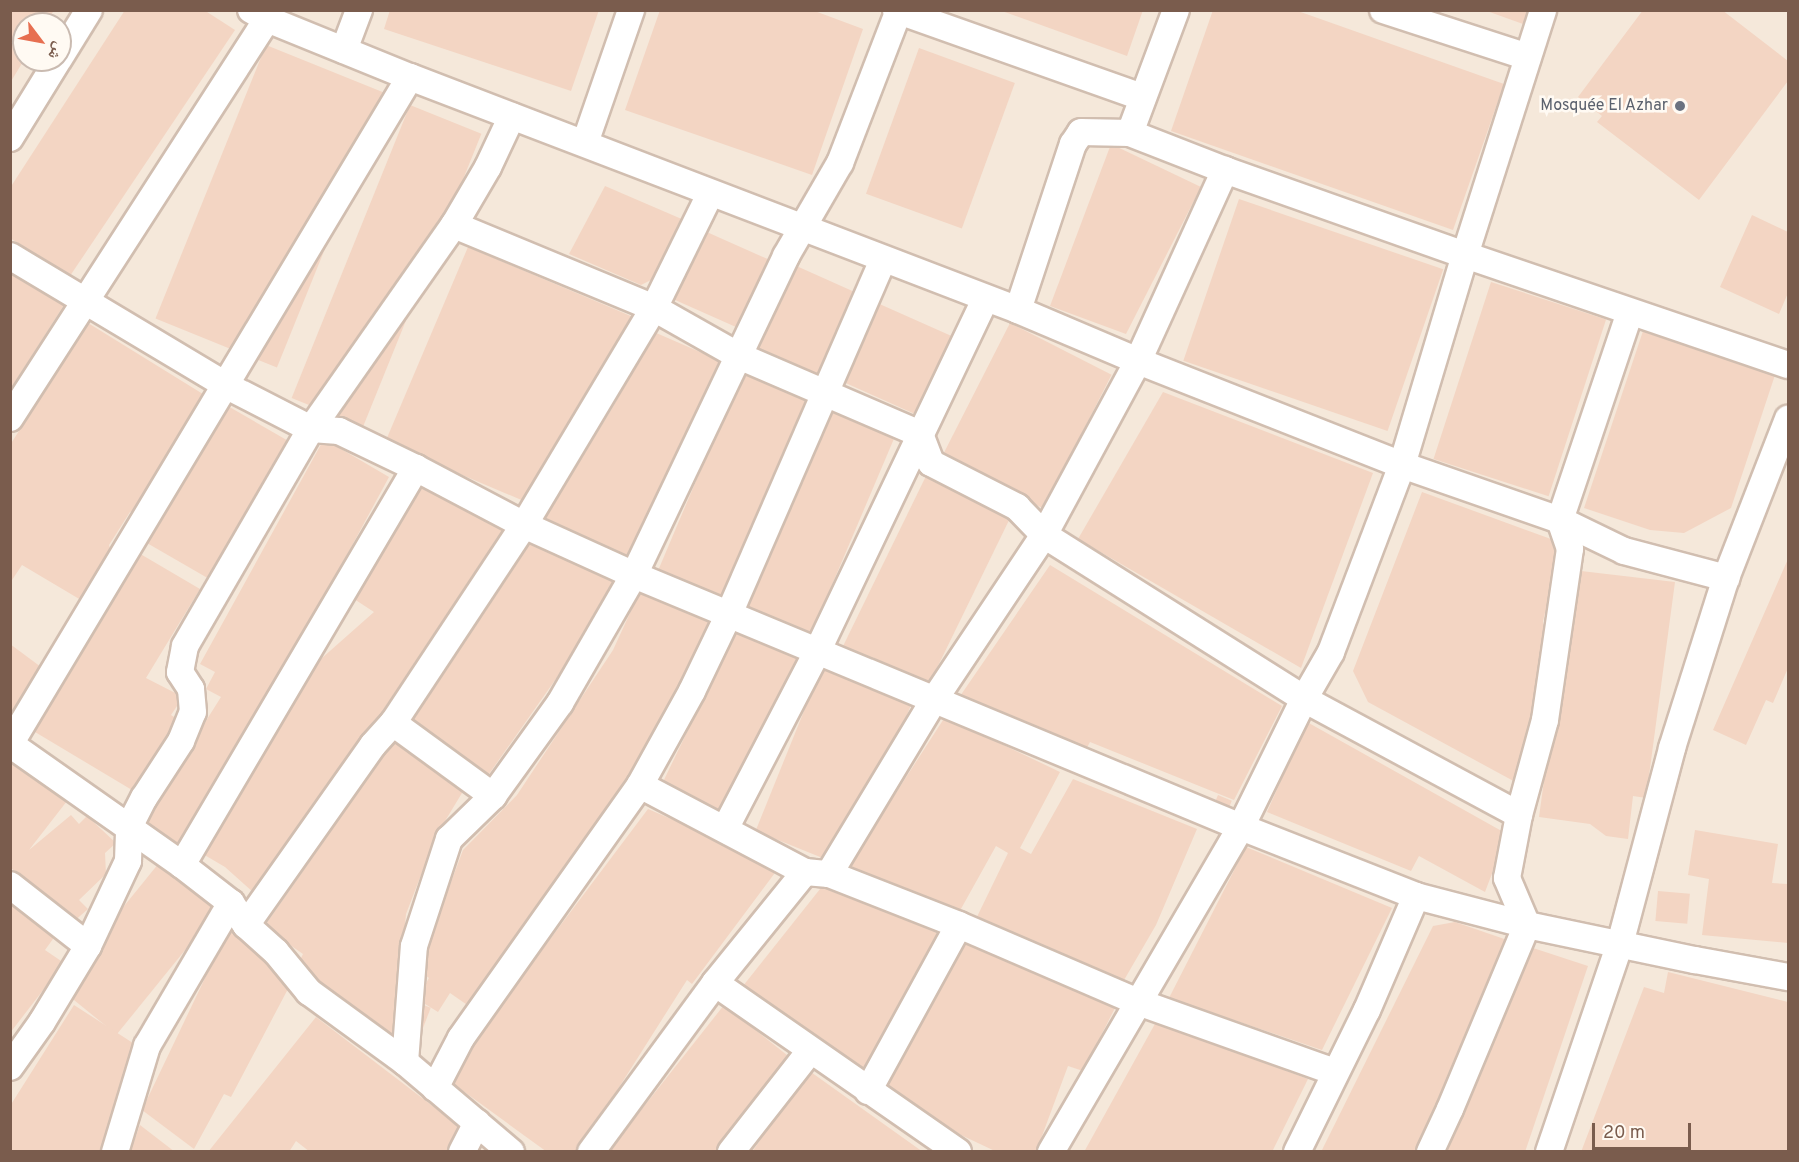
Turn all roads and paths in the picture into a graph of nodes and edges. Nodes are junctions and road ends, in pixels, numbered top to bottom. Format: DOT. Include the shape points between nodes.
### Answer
graph roads {
  1 [pos="89,10"];
  2 [pos="359,10"];
  3 [pos="631,10"];
  4 [pos="1176,10"];
  5 [pos="1383,10"];
  6 [pos="1543,10"];
  7 [pos="898,11"];
  8 [pos="259,15"];
  9 [pos="72,38"];
  10 [pos="344,51"];
  11 [pos="1528,57"];
  12 [pos="51,72"];
  13 [pos="410,78"];
  14 [pos="1142,97"];
  15 [pos="512,116"];
  16 [pos="1130,133"];
  17 [pos="10,138"];
  18 [pos="585,144"];
  19 [pos="1225,170"];
  20 [pos="710,194"];
  21 [pos="454,225"];
  22 [pos="803,229"];
  23 [pos="1465,255"];
  24 [pos="10,256"];
  25 [pos="883,260"];
  26 [pos="986,298"];
  27 [pos="84,302"];
  28 [pos="654,308"];
  29 [pos="1018,310"];
  30 [pos="1630,312"];
  31 [pos="739,356"];
  32 [pos="1138,361"];
  33 [pos="1788,365"];
  34 [pos="227,386"];
  35 [pos="824,391"];
  36 [pos="10,418"];
  37 [pos="1788,419"];
  38 [pos="311,429"];
  39 [pos="920,434"];
  40 [pos="1402,465"];
  41 [pos="416,468"];
  42 [pos="1560,520"];
  43 [pos="524,525"];
  44 [pos="1044,536"];
  45 [pos="634,575"];
  46 [pos="1726,578"];
  47 [pos="729,614"];
  48 [pos="817,652"];
  49 [pos="1304,699"];
  50 [pos="934,700"];
  51 [pos="393,723"];
  52 [pos="640,785"];
  53 [pos="492,796"];
  54 [pos="1520,815"];
  55 [pos="129,827"];
  56 [pos="1241,827"];
  57 [pos="724,829"];
  58 [pos="182,865"];
  59 [pos="817,873"];
  60 [pos="10,885"];
  61 [pos="1416,896"];
  62 [pos="231,903"];
  63 [pos="246,925"];
  64 [pos="1527,925"];
  65 [pos="959,926"];
  66 [pos="1620,944"];
  67 [pos="88,946"];
  68 [pos="1788,976"];
  69 [pos="715,983"];
  70 [pos="1138,1002"];
  71 [pos="810,1051"];
  72 [pos="405,1062"];
  73 [pos="10,1067"];
  74 [pos="1335,1072"];
  75 [pos="435,1088"];
  76 [pos="868,1090"];
  77 [pos="477,1123"];
  78 [pos="115,1152"];
  79 [pos="462,1152"];
  80 [pos="511,1152"];
  81 [pos="591,1152"];
  82 [pos="731,1152"];
  83 [pos="958,1152"];
  84 [pos="1052,1152"];
  85 [pos="1297,1152"];
  86 [pos="1430,1152"];
  87 [pos="1549,1152"];
  1 -- 9 [label="street"];
  2 -- 10 [label="street"];
  3 -- 18 [label="street"];
  4 -- 14 [label="street"];
  5 -- 11 [label="street"];
  6 -- 11 [label="street"];
  7 -- 14 [label="street"];
  7 -- 22 [label="street" via="840,163"];
  8 -- 10 [label="street"];
  8 -- 27 [label="street"];
  10 -- 13 [label="street"];
  11 -- 23 [label="street"];
  12 -- 17 [label="street"];
  13 -- 15 [label="street"];
  13 -- 34 [label="street"];
  14 -- 16 [label="street"];
  15 -- 18 [label="street"];
  15 -- 21 [label="street"];
  16 -- 19 [label="street"];
  16 -- 29 [label="street" via="1080,132"];
  18 -- 20 [label="street"];
  19 -- 23 [label="street"];
  19 -- 32 [label="street"];
  20 -- 22 [label="street"];
  20 -- 28 [label="street"];
  21 -- 28 [label="street"];
  21 -- 38 [label="street"];
  22 -- 25 [label="street"];
  22 -- 31 [label="street" via="786,256"];
  23 -- 30 [label="street"];
  23 -- 40 [label="street"];
  24 -- 27 [label="street"];
  25 -- 26 [label="street"];
  25 -- 35 [label="street"];
  26 -- 29 [label="street"];
  26 -- 39 [label="street"];
  27 -- 34 [label="street"];
  27 -- 36 [label="street"];
  28 -- 31 [label="street"];
  28 -- 43 [label="street"];
  29 -- 32 [label="street"];
  30 -- 33 [label="street"];
  30 -- 42 [label="street"];
  31 -- 35 [label="street"];
  31 -- 45 [label="street"];
  32 -- 40 [label="street"];
  32 -- 44 [label="street"];
  34 -- 38 [label="street"];
  34 -- 55 [label="street" via="10,744"];
  35 -- 39 [label="street"];
  35 -- 47 [label="street"];
  37 -- 46 [label="street"];
  38 -- 41 [label="street" via="339,431"];
  38 -- 55 [label="street" via="185,646 180,672 191,689 193,712 182,741"];
  39 -- 44 [label="street" via="931,463 1017,507"];
  39 -- 48 [label="street"];
  40 -- 42 [label="street"];
  40 -- 49 [label="street" via="1331,652"];
  41 -- 43 [label="street"];
  41 -- 58 [label="street"];
  42 -- 46 [label="street" via="1624,551"];
  42 -- 54 [label="street" via="1570,549 1545,720"];
  43 -- 45 [label="street"];
  43 -- 51 [label="street"];
  44 -- 49 [label="street"];
  44 -- 50 [label="street"];
  45 -- 47 [label="street"];
  45 -- 53 [label="street" via="560,703"];
  46 -- 66 [label="street" via="1672,748"];
  47 -- 48 [label="street"];
  47 -- 52 [label="street"];
  48 -- 50 [label="street"];
  48 -- 57 [label="street"];
  49 -- 54 [label="street"];
  49 -- 56 [label="street"];
  50 -- 56 [label="street"];
  50 -- 59 [label="street"];
  51 -- 53 [label="street"];
  51 -- 63 [label="street" via="373,745"];
  52 -- 57 [label="street"];
  52 -- 75 [label="street" via="461,1038"];
  53 -- 72 [label="street" via="449,839 424,914 414,946"];
  54 -- 64 [label="street" via="1507,878"];
  55 -- 58 [label="street"];
  55 -- 67 [label="street" via="128,861"];
  56 -- 61 [label="street"];
  56 -- 70 [label="street"];
  57 -- 59 [label="street"];
  58 -- 62 [label="street"];
  59 -- 65 [label="street"];
  59 -- 69 [label="street"];
  60 -- 67 [label="street"];
  61 -- 64 [label="street"];
  61 -- 74 [label="street" via="1368,1010"];
  62 -- 63 [label="street"];
  62 -- 78 [label="street" via="147,1046"];
  63 -- 72 [label="street" via="276,952 309,992"];
  64 -- 66 [label="street"];
  64 -- 86 [label="street"];
  65 -- 70 [label="street"];
  65 -- 76 [label="street"];
  66 -- 68 [label="street"];
  66 -- 87 [label="street"];
  67 -- 73 [label="street"];
  69 -- 71 [label="street"];
  69 -- 81 [label="street"];
  70 -- 74 [label="street"];
  70 -- 84 [label="street"];
  71 -- 76 [label="street"];
  71 -- 82 [label="street"];
  72 -- 75 [label="street"];
  74 -- 85 [label="street"];
  75 -- 77 [label="street"];
  76 -- 83 [label="street"];
  77 -- 79 [label="street"];
  77 -- 80 [label="street"];
}
